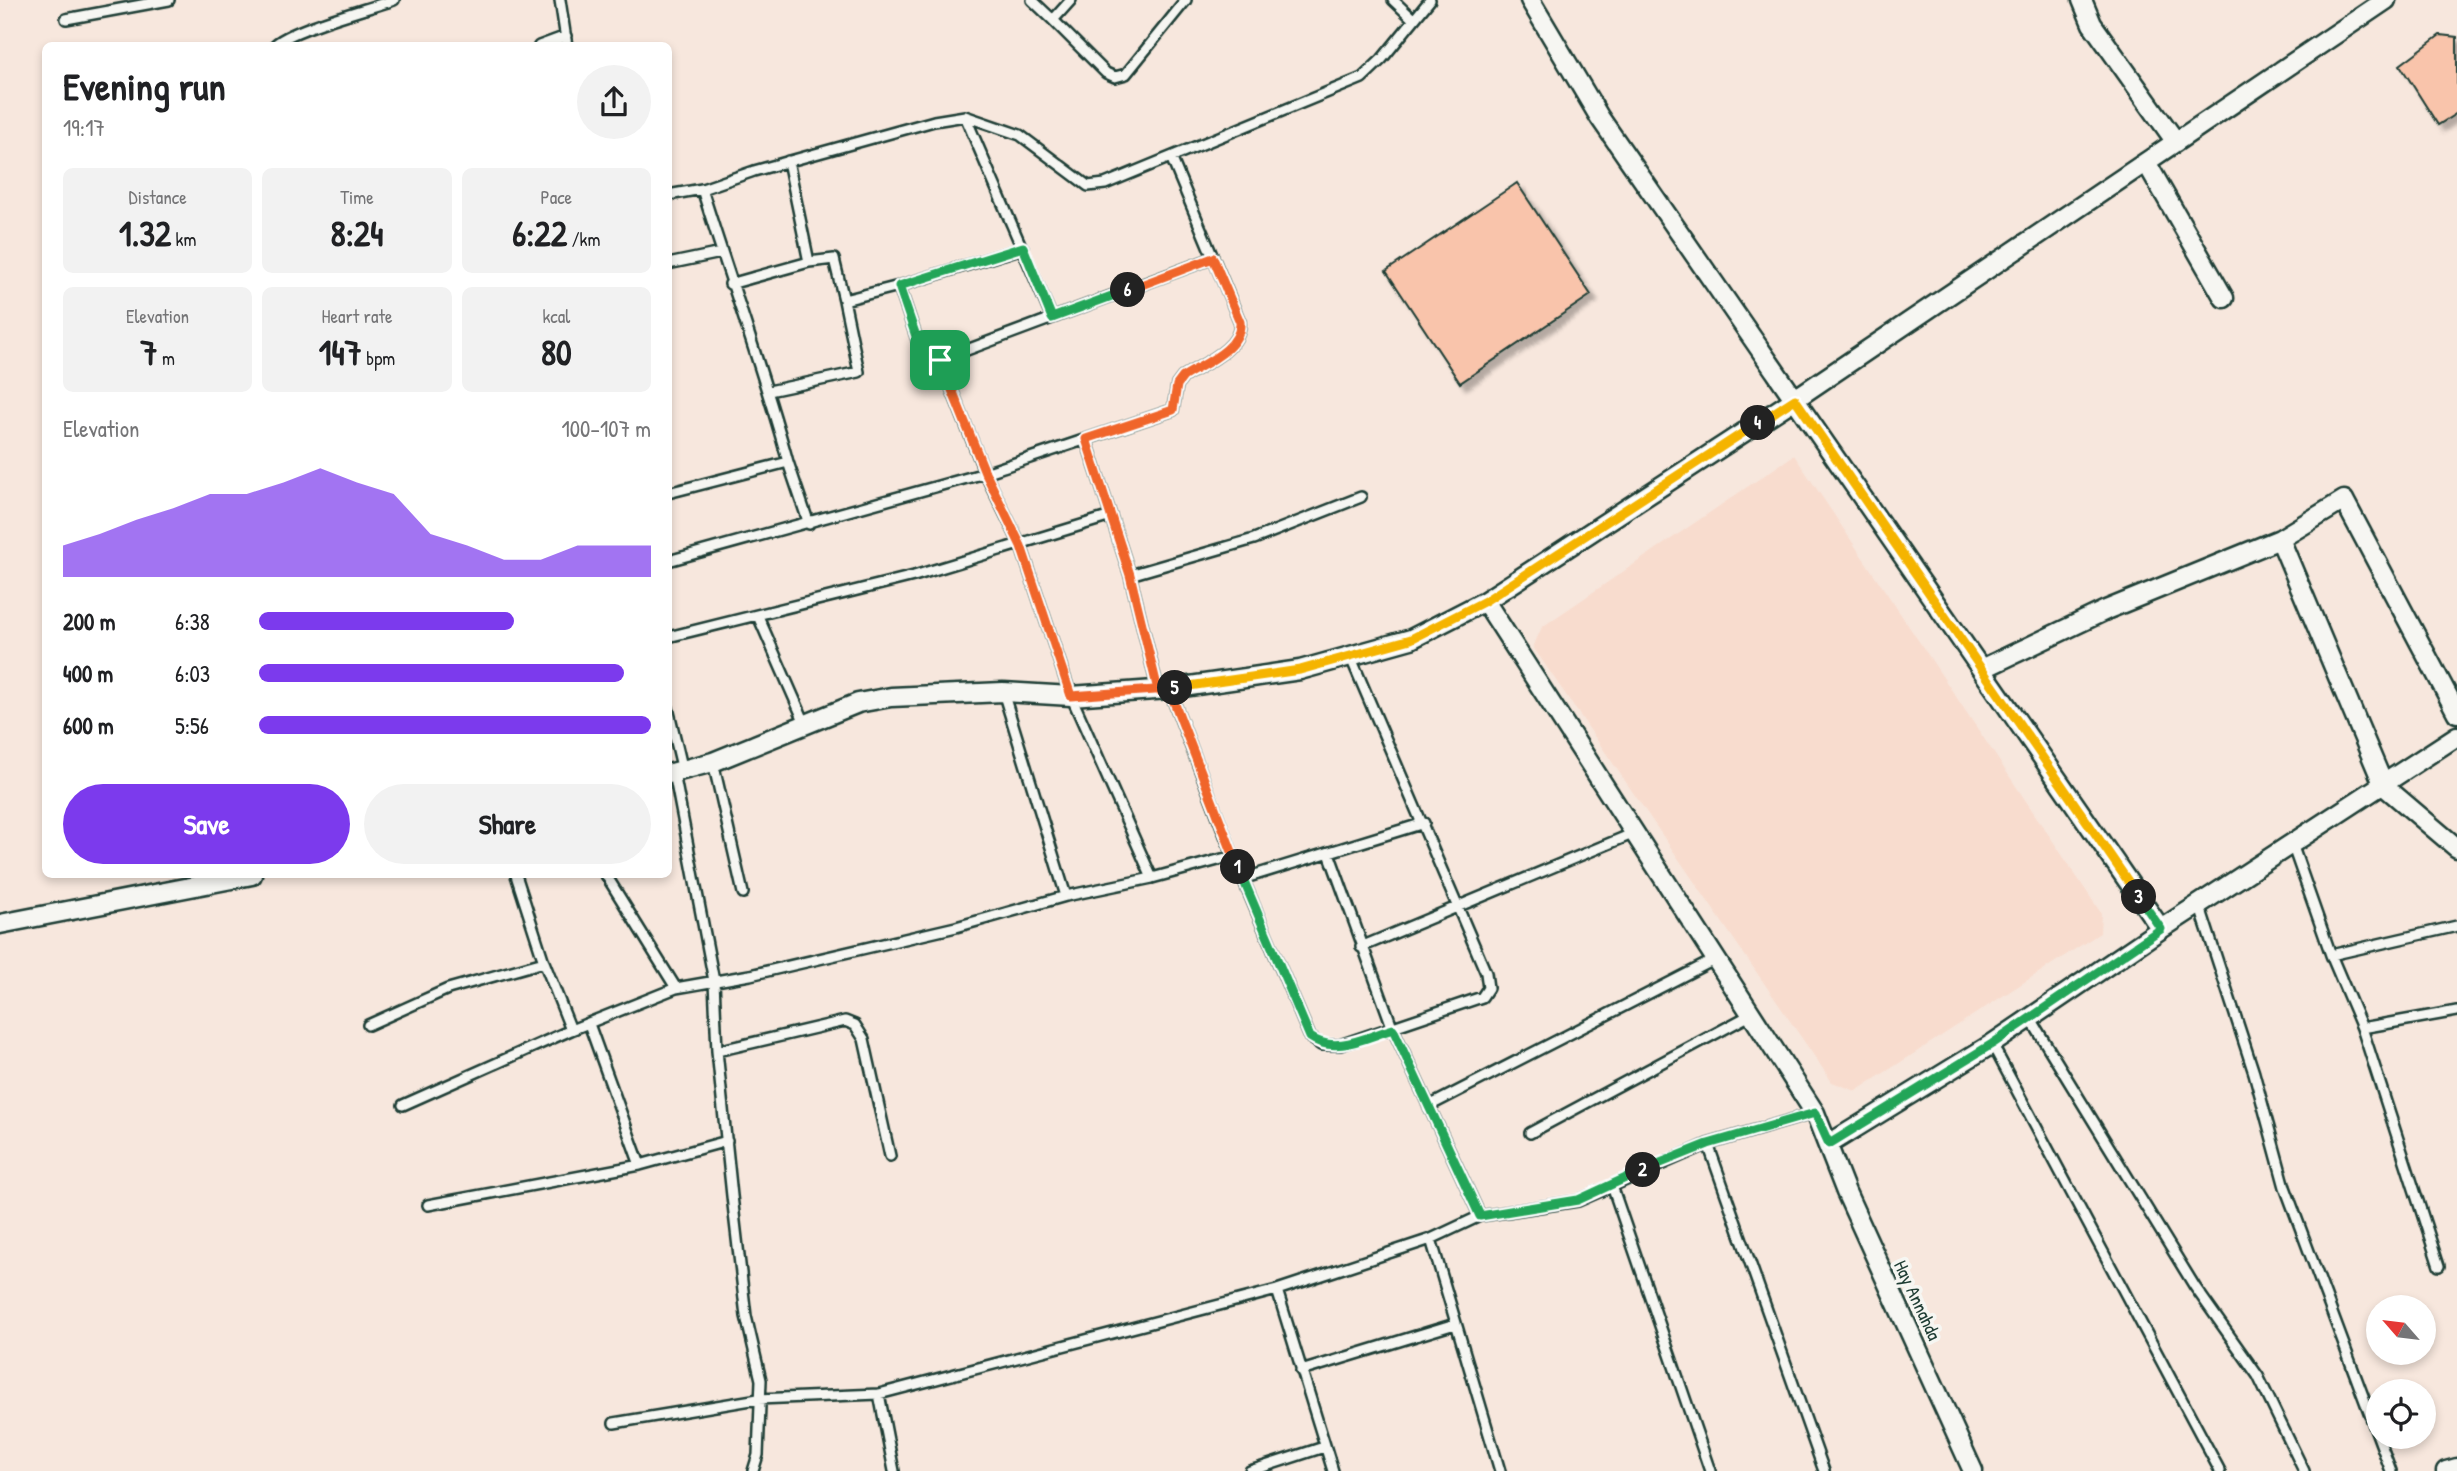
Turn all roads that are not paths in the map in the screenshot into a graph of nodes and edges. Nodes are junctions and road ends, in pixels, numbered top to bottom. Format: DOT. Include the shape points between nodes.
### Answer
graph roads {
  1 [pos="169,0"];
  2 [pos="394,0"];
  3 [pos="560,0"];
  4 [pos="1032,0"];
  5 [pos="1071,0"];
  6 [pos="1186,0"];
  7 [pos="1393,0"];
  8 [pos="1430,0"];
  9 [pos="1530,0"];
  10 [pos="2082,0"];
  11 [pos="2386,0"];
  12 [pos="375,3"];
  13 [pos="66,19"];
  14 [pos="1413,19"];
  15 [pos="1053,20"];
  16 [pos="567,41"];
  17 [pos="277,42"];
  18 [pos="965,116"];
  19 [pos="2176,142"];
  20 [pos="1171,157"];
  21 [pos="788,161"];
  22 [pos="2146,162"];
  23 [pos="702,189"];
  24 [pos="672,194"];
  25 [pos="1023,247"];
  26 [pos="722,253"];
  27 [pos="1213,258"];
  28 [pos="809,262"];
  29 [pos="672,263"];
  30 [pos="730,285"];
  31 [pos="899,286"];
  32 [pos="2224,298"];
  33 [pos="844,300"];
  34 [pos="1052,318"];
  35 [pos="940,360"];
  36 [pos="769,391"];
  37 [pos="1795,399"];
  38 [pos="1086,439"];
  39 [pos="788,462"];
  40 [pos="985,472"];
  41 [pos="672,492"];
  42 [pos="1360,496"];
  43 [pos="1111,516"];
  44 [pos="809,524"];
  45 [pos="2280,539"];
  46 [pos="1021,546"];
  47 [pos="672,560"];
  48 [pos="1130,575"];
  49 [pos="1485,601"];
  50 [pos="758,616"];
  51 [pos="672,636"];
  52 [pos="1351,658"];
  53 [pos="1982,669"];
  54 [pos="1164,690"];
  55 [pos="1003,692"];
  56 [pos="1071,696"];
  57 [pos="2457,713"];
  58 [pos="804,723"];
  59 [pos="2457,736"];
  60 [pos="672,745"];
  61 [pos="713,762"];
  62 [pos="675,773"];
  63 [pos="2384,786"];
  64 [pos="1424,823"];
  65 [pos="1632,834"];
  66 [pos="2292,844"];
  67 [pos="2457,848"];
  68 [pos="1329,853"];
  69 [pos="1233,856"];
  70 [pos="237,878"];
  71 [pos="517,878"];
  72 [pos="608,878"];
  73 [pos="1152,878"];
  74 [pos="1242,879"];
  75 [pos="743,893"];
  76 [pos="1066,896"];
  77 [pos="2199,904"];
  78 [pos="1457,906"];
  79 [pos="0,924"];
  80 [pos="2457,926"];
  81 [pos="2161,929"];
  82 [pos="1361,947"];
  83 [pos="2331,955"];
  84 [pos="1714,960"];
  85 [pos="544,962"];
  86 [pos="714,981"];
  87 [pos="676,988"];
  88 [pos="2457,1011"];
  89 [pos="1752,1014"];
  90 [pos="2030,1018"];
  91 [pos="589,1024"];
  92 [pos="368,1025"];
  93 [pos="2362,1028"];
  94 [pos="1393,1029"];
  95 [pos="571,1030"];
  96 [pos="1992,1044"];
  97 [pos="717,1051"];
  98 [pos="403,1105"];
  99 [pos="1430,1105"];
  100 [pos="1815,1113"];
  101 [pos="1530,1133"];
  102 [pos="727,1141"];
  103 [pos="1708,1144"];
  104 [pos="1829,1144"];
  105 [pos="890,1156"];
  106 [pos="640,1165"];
  107 [pos="1612,1186"];
  108 [pos="428,1205"];
  109 [pos="1480,1216"];
  110 [pos="1431,1238"];
  111 [pos="2439,1266"];
  112 [pos="1277,1290"];
  113 [pos="1455,1324"];
  114 [pos="1301,1371"];
  115 [pos="880,1394"];
  116 [pos="758,1399"];
  117 [pos="614,1423"];
  118 [pos="1324,1447"];
  119 [pos="2457,1468"];
  120 [pos="753,1471"];
  121 [pos="894,1471"];
  122 [pos="1250,1471"];
  123 [pos="1333,1471"];
  124 [pos="1500,1471"];
  125 [pos="1710,1471"];
  126 [pos="1824,1471"];
  127 [pos="1973,1471"];
  128 [pos="2220,1471"];
  129 [pos="2304,1471"];
  130 [pos="2391,1471"];
  131 [pos="2446,1471"];
  1 -- 13 [label="lane"];
  2 -- 12 [label="lane"];
  3 -- 16 [label="lane"];
  4 -- 15 [label="lane"];
  5 -- 15 [label="lane"];
  6 -- 15 [label="lane" via="1126,74 1115,77"];
  7 -- 14 [label="lane"];
  8 -- 14 [label="lane"];
  9 -- 37 [label="street" via="1600,118"];
  10 -- 19 [label="street" via="2092,24"];
  11 -- 19 [label="street"];
  12 -- 17 [label="lane"];
  14 -- 20 [label="lane" via="1362,78"];
  18 -- 20 [label="lane" via="1020,135 1088,186 1105,184"];
  18 -- 21 [label="lane"];
  18 -- 25 [label="lane"];
  19 -- 22 [label="street"];
  20 -- 27 [label="lane"];
  21 -- 23 [label="lane"];
  21 -- 28 [label="lane"];
  22 -- 32 [label="street"];
  22 -- 37 [label="street"];
  23 -- 24 [label="lane"];
  23 -- 26 [label="lane"];
  25 -- 31 [label="lane"];
  25 -- 34 [label="lane"];
  26 -- 29 [label="lane"];
  26 -- 30 [label="lane"];
  27 -- 34 [label="lane"];
  27 -- 38 [label="lane" via="1240,322 1235,343 1183,377 1168,414"];
  28 -- 30 [label="lane"];
  28 -- 33 [label="lane" via="834,259"];
  30 -- 36 [label="lane"];
  31 -- 33 [label="lane"];
  31 -- 35 [label="lane" via="925,363"];
  33 -- 36 [label="lane" via="859,373"];
  34 -- 35 [label="lane"];
  35 -- 40 [label="lane"];
  36 -- 39 [label="lane"];
  37 -- 49 [label="street"];
  37 -- 53 [label="street"];
  38 -- 40 [label="lane"];
  38 -- 43 [label="lane"];
  39 -- 41 [label="lane"];
  39 -- 44 [label="lane"];
  40 -- 44 [label="lane"];
  40 -- 46 [label="lane"];
  42 -- 48 [label="lane" via="1254,539"];
  43 -- 46 [label="lane"];
  43 -- 48 [label="lane"];
  44 -- 47 [label="lane"];
  45 -- 53 [label="street" via="2106,610"];
  45 -- 57 [label="street" via="2339,501 2348,503 2391,594"];
  45 -- 63 [label="street"];
  46 -- 50 [label="lane"];
  46 -- 56 [label="lane"];
  48 -- 54 [label="lane"];
  49 -- 52 [label="street" via="1411,639"];
  49 -- 65 [label="street, Hay Annahda"];
  50 -- 51 [label="lane"];
  50 -- 58 [label="lane"];
  52 -- 54 [label="street"];
  52 -- 64 [label="lane"];
  53 -- 81 [label="street"];
  54 -- 56 [label="street"];
  54 -- 69 [label="lane"];
  55 -- 56 [label="street"];
  55 -- 58 [label="street" via="891,697 858,703"];
  55 -- 76 [label="lane"];
  56 -- 73 [label="lane"];
  58 -- 61 [label="street"];
  59 -- 63 [label="street"];
  60 -- 62 [label="lane"];
  61 -- 62 [label="street"];
  61 -- 75 [label="lane"];
  62 -- 86 [label="lane"];
  63 -- 66 [label="street"];
  63 -- 67 [label="street"];
  64 -- 68 [label="lane"];
  64 -- 78 [label="lane"];
  65 -- 78 [label="lane"];
  65 -- 84 [label="street, Hay Annahda"];
  66 -- 77 [label="street"];
  66 -- 83 [label="lane"];
  68 -- 74 [label="lane"];
  68 -- 82 [label="lane"];
  69 -- 73 [label="lane"];
  69 -- 74 [label="lane"];
  70 -- 79 [label="street"];
  71 -- 85 [label="lane"];
  72 -- 87 [label="lane"];
  73 -- 76 [label="lane"];
  74 -- 94 [label="lane" via="1310,1037 1321,1045 1340,1045"];
  76 -- 86 [label="lane" via="956,927"];
  77 -- 81 [label="street"];
  77 -- 130 [label="lane" via="2254,1073 2284,1187"];
  78 -- 82 [label="lane"];
  78 -- 94 [label="lane" via="1488,988 1482,998"];
  80 -- 83 [label="lane"];
  81 -- 90 [label="street"];
  82 -- 94 [label="lane"];
  83 -- 93 [label="lane"];
  84 -- 89 [label="street, Hay Annahda"];
  84 -- 99 [label="lane"];
  85 -- 92 [label="lane" via="448,989"];
  85 -- 95 [label="lane"];
  86 -- 87 [label="lane"];
  86 -- 97 [label="lane"];
  87 -- 91 [label="lane"];
  88 -- 93 [label="lane"];
  89 -- 100 [label="street, Hay Annahda"];
  89 -- 101 [label="lane"];
  90 -- 96 [label="street"];
  90 -- 129 [label="lane" via="2196,1287 2258,1376"];
  91 -- 95 [label="lane"];
  91 -- 106 [label="lane"];
  93 -- 111 [label="lane"];
  94 -- 99 [label="lane"];
  95 -- 98 [label="lane"];
  96 -- 104 [label="street"];
  96 -- 128 [label="lane"];
  97 -- 102 [label="lane"];
  97 -- 105 [label="lane" via="845,1021 855,1025 864,1040"];
  99 -- 109 [label="lane"];
  100 -- 103 [label="lane"];
  100 -- 104 [label="street, Hay Annahda"];
  102 -- 106 [label="lane"];
  102 -- 116 [label="lane" via="746,1316 761,1380"];
  103 -- 107 [label="lane"];
  103 -- 126 [label="lane"];
  104 -- 127 [label="street, Hay Annahda" via="1846,1192"];
  106 -- 108 [label="lane"];
  107 -- 109 [label="lane" via="1578,1200"];
  107 -- 125 [label="lane"];
  109 -- 110 [label="lane"];
  110 -- 112 [label="lane"];
  110 -- 113 [label="lane"];
  112 -- 114 [label="lane"];
  112 -- 115 [label="lane"];
  113 -- 114 [label="lane"];
  113 -- 124 [label="lane"];
  114 -- 118 [label="lane"];
  115 -- 116 [label="lane"];
  115 -- 121 [label="lane"];
  116 -- 117 [label="lane"];
  116 -- 120 [label="lane" via="758,1454"];
  118 -- 122 [label="lane"];
  118 -- 123 [label="lane"];
  119 -- 131 [label="street"];
}
